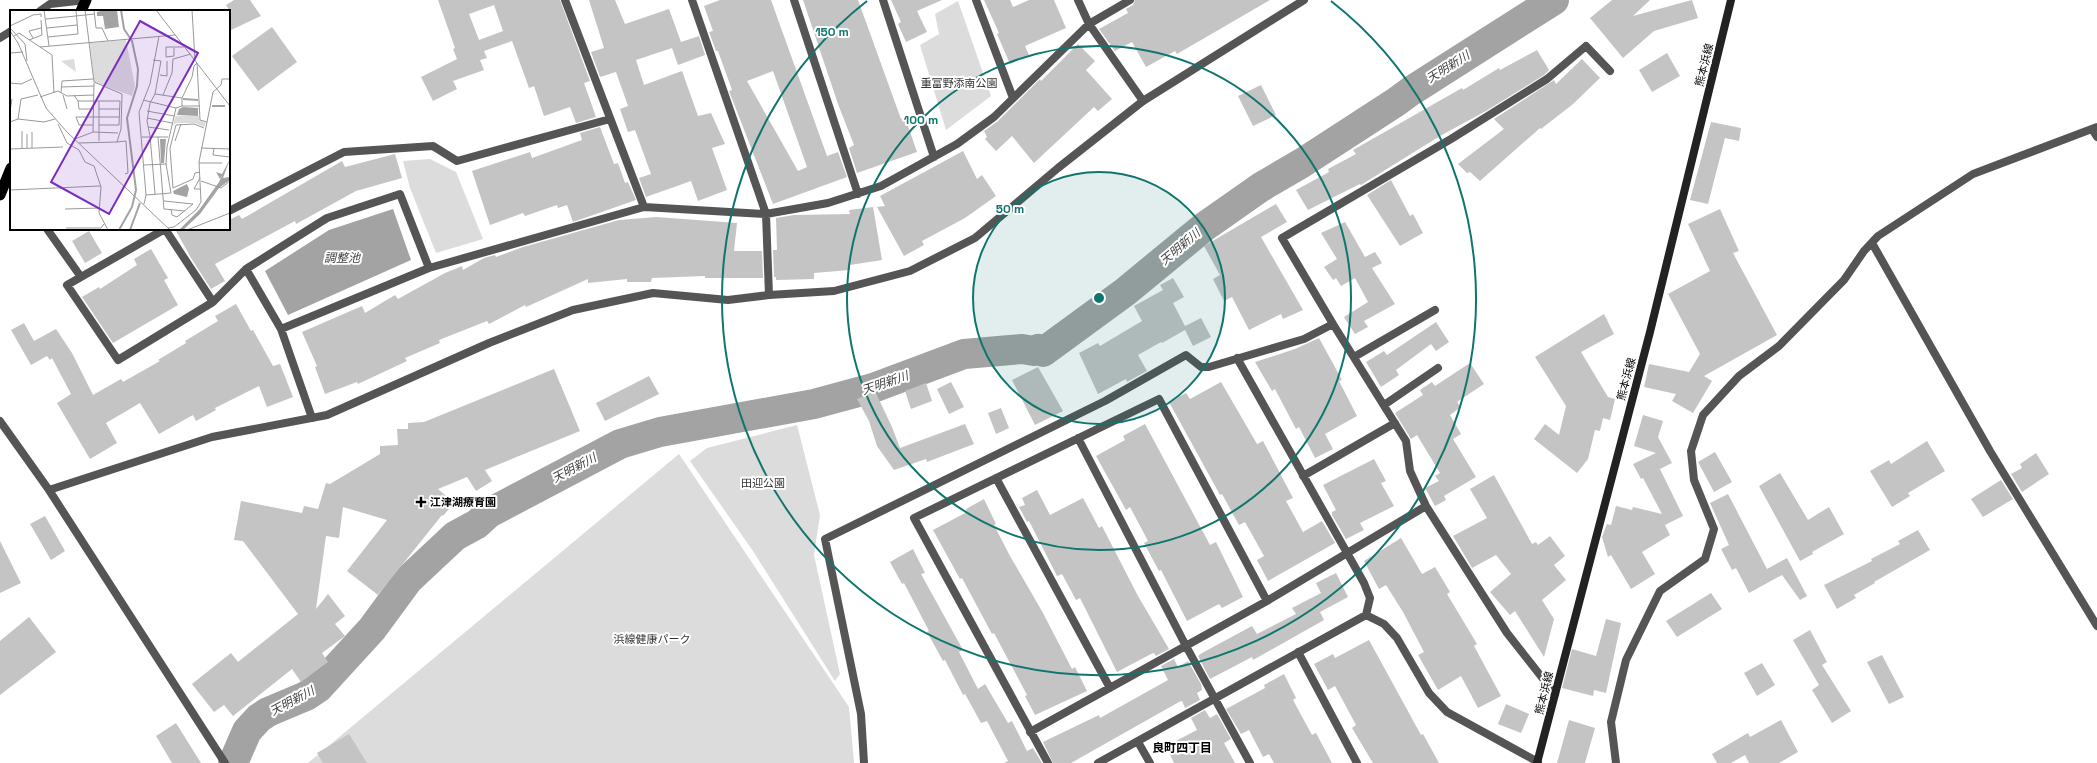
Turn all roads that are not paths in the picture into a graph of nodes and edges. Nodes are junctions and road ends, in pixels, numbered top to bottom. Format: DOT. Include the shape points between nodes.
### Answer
graph roads {
  1 [pos="86,0"];
  2 [pos="565,0"];
  3 [pos="692,0"];
  4 [pos="794,0"];
  5 [pos="883,0"];
  6 [pos="976,0"];
  7 [pos="1078,0"];
  8 [pos="1130,0"];
  9 [pos="1304,0"];
  10 [pos="1731,0"];
  11 [pos="41,10"];
  12 [pos="81,10"];
  13 [pos="1089,24"];
  14 [pos="10,32"];
  15 [pos="0,38"];
  16 [pos="1610,71"];
  17 [pos="1013,98"];
  18 [pos="1143,101"];
  19 [pos="610,119"];
  20 [pos="2095,128"];
  21 [pos="2097,137"];
  22 [pos="934,157"];
  23 [pos="10,174"];
  24 [pos="858,194"];
  25 [pos="0,195"];
  26 [pos="644,207"];
  27 [pos="230,209"];
  28 [pos="766,214"];
  29 [pos="48,230"];
  30 [pos="163,230"];
  31 [pos="166,230"];
  32 [pos="1872,243"];
  33 [pos="429,268"];
  34 [pos="246,269"];
  35 [pos="81,277"];
  36 [pos="769,295"];
  37 [pos="212,302"];
  38 [pos="1435,310"];
  39 [pos="1333,324"];
  40 [pos="281,330"];
  41 [pos="1354,357"];
  42 [pos="1237,358"];
  43 [pos="1438,368"];
  44 [pos="1384,405"];
  45 [pos="312,418"];
  46 [pos="0,421"];
  47 [pos="1395,423"];
  48 [pos="1078,438"];
  49 [pos="1303,476"];
  50 [pos="996,478"];
  51 [pos="49,490"];
  52 [pos="1426,506"];
  53 [pos="1346,553"];
  54 [pos="1267,601"];
  55 [pos="1366,615"];
  56 [pos="2097,626"];
  57 [pos="1186,646"];
  58 [pos="1298,652"];
  59 [pos="1110,688"];
  60 [pos="1555,694"];
  61 [pos="1215,698"];
  62 [pos="1030,732"];
  63 [pos="1138,742"];
  64 [pos="1537,762"];
  65 [pos="225,763"];
  66 [pos="864,763"];
  67 [pos="1048,763"];
  68 [pos="1098,763"];
  69 [pos="1150,763"];
  70 [pos="1250,763"];
  71 [pos="1357,763"];
  72 [pos="1616,763"];
  1 -- 11 [label="street" via="50,4"];
  1 -- 12 [label="highway"];
  2 -- 19 [label="street"];
  3 -- 28 [label="street"];
  4 -- 24 [label="street"];
  5 -- 22 [label="street"];
  6 -- 17 [label="street"];
  7 -- 13 [label="street"];
  8 -- 13 [label="street"];
  9 -- 18 [label="street"];
  10 -- 60 [label="main road, 熊本浜線" via="1650,332"];
  13 -- 17 [label="street"];
  13 -- 18 [label="street"];
  14 -- 15 [label="street"];
  16 -- 39 [label="street" via="1586,46 1547,79 1451,139 1282,238"];
  17 -- 22 [label="street" via="982,126"];
  18 -- 36 [label="street" via="1058,168 976,238 910,271 834,291"];
  19 -- 26 [label="street"];
  19 -- 27 [label="street" via="457,161 433,146 344,152"];
  20 -- 21 [label="street"];
  20 -- 32 [label="street" via="1973,174 1878,236"];
  22 -- 24 [label="street" via="881,186"];
  23 -- 25 [label="highway"];
  24 -- 28 [label="street" via="828,203"];
  26 -- 28 [label="street"];
  26 -- 33 [label="street"];
  28 -- 36 [label="street"];
  29 -- 35 [label="street"];
  30 -- 35 [label="street"];
  31 -- 37 [label="street"];
  32 -- 56 [label="street" via="1990,451"];
  32 -- 72 [label="street" via="1844,280 1779,346 1739,376 1703,415 1691,451 1694,480 1714,529 1705,559 1660,591 1626,660 1611,722"];
  33 -- 34 [label="street" via="400,194 327,218"];
  33 -- 40 [label="street"];
  34 -- 37 [label="street"];
  34 -- 40 [label="street"];
  35 -- 37 [label="street" via="67,285 118,360"];
  36 -- 45 [label="street" via="728,300 653,293 572,310 489,343 327,415"];
  38 -- 41 [label="street"];
  39 -- 41 [label="street"];
  39 -- 42 [label="street" via="1304,339"];
  40 -- 45 [label="street"];
  41 -- 44 [label="street"];
  42 -- 49 [label="street"];
  42 -- 66 [label="street" via="1201,367 1186,355 1105,401 825,539 861,714"];
  43 -- 44 [label="street"];
  44 -- 47 [label="street"];
  45 -- 51 [label="street" via="212,437"];
  46 -- 51 [label="street"];
  47 -- 49 [label="street"];
  47 -- 52 [label="street" via="1406,441 1410,471"];
  48 -- 50 [label="street"];
  48 -- 54 [label="street" via="1159,399"];
  48 -- 57 [label="street"];
  49 -- 53 [label="street"];
  50 -- 59 [label="street"];
  50 -- 62 [label="street" via="914,518"];
  51 -- 65 [label="street"];
  52 -- 53 [label="street"];
  52 -- 60 [label="street" via="1507,633"];
  53 -- 54 [label="street"];
  53 -- 55 [label="street" via="1370,598"];
  54 -- 57 [label="street"];
  55 -- 58 [label="street"];
  55 -- 64 [label="street" via="1384,624 1397,638 1429,694 1447,712"];
  57 -- 59 [label="street"];
  57 -- 61 [label="street"];
  58 -- 61 [label="street"];
  58 -- 71 [label="street"];
  59 -- 62 [label="street"];
  60 -- 64 [label="main road, 熊本浜線"];
  61 -- 63 [label="street"];
  61 -- 70 [label="street"];
  62 -- 67 [label="street"];
  63 -- 68 [label="street"];
  63 -- 69 [label="street"];
}
